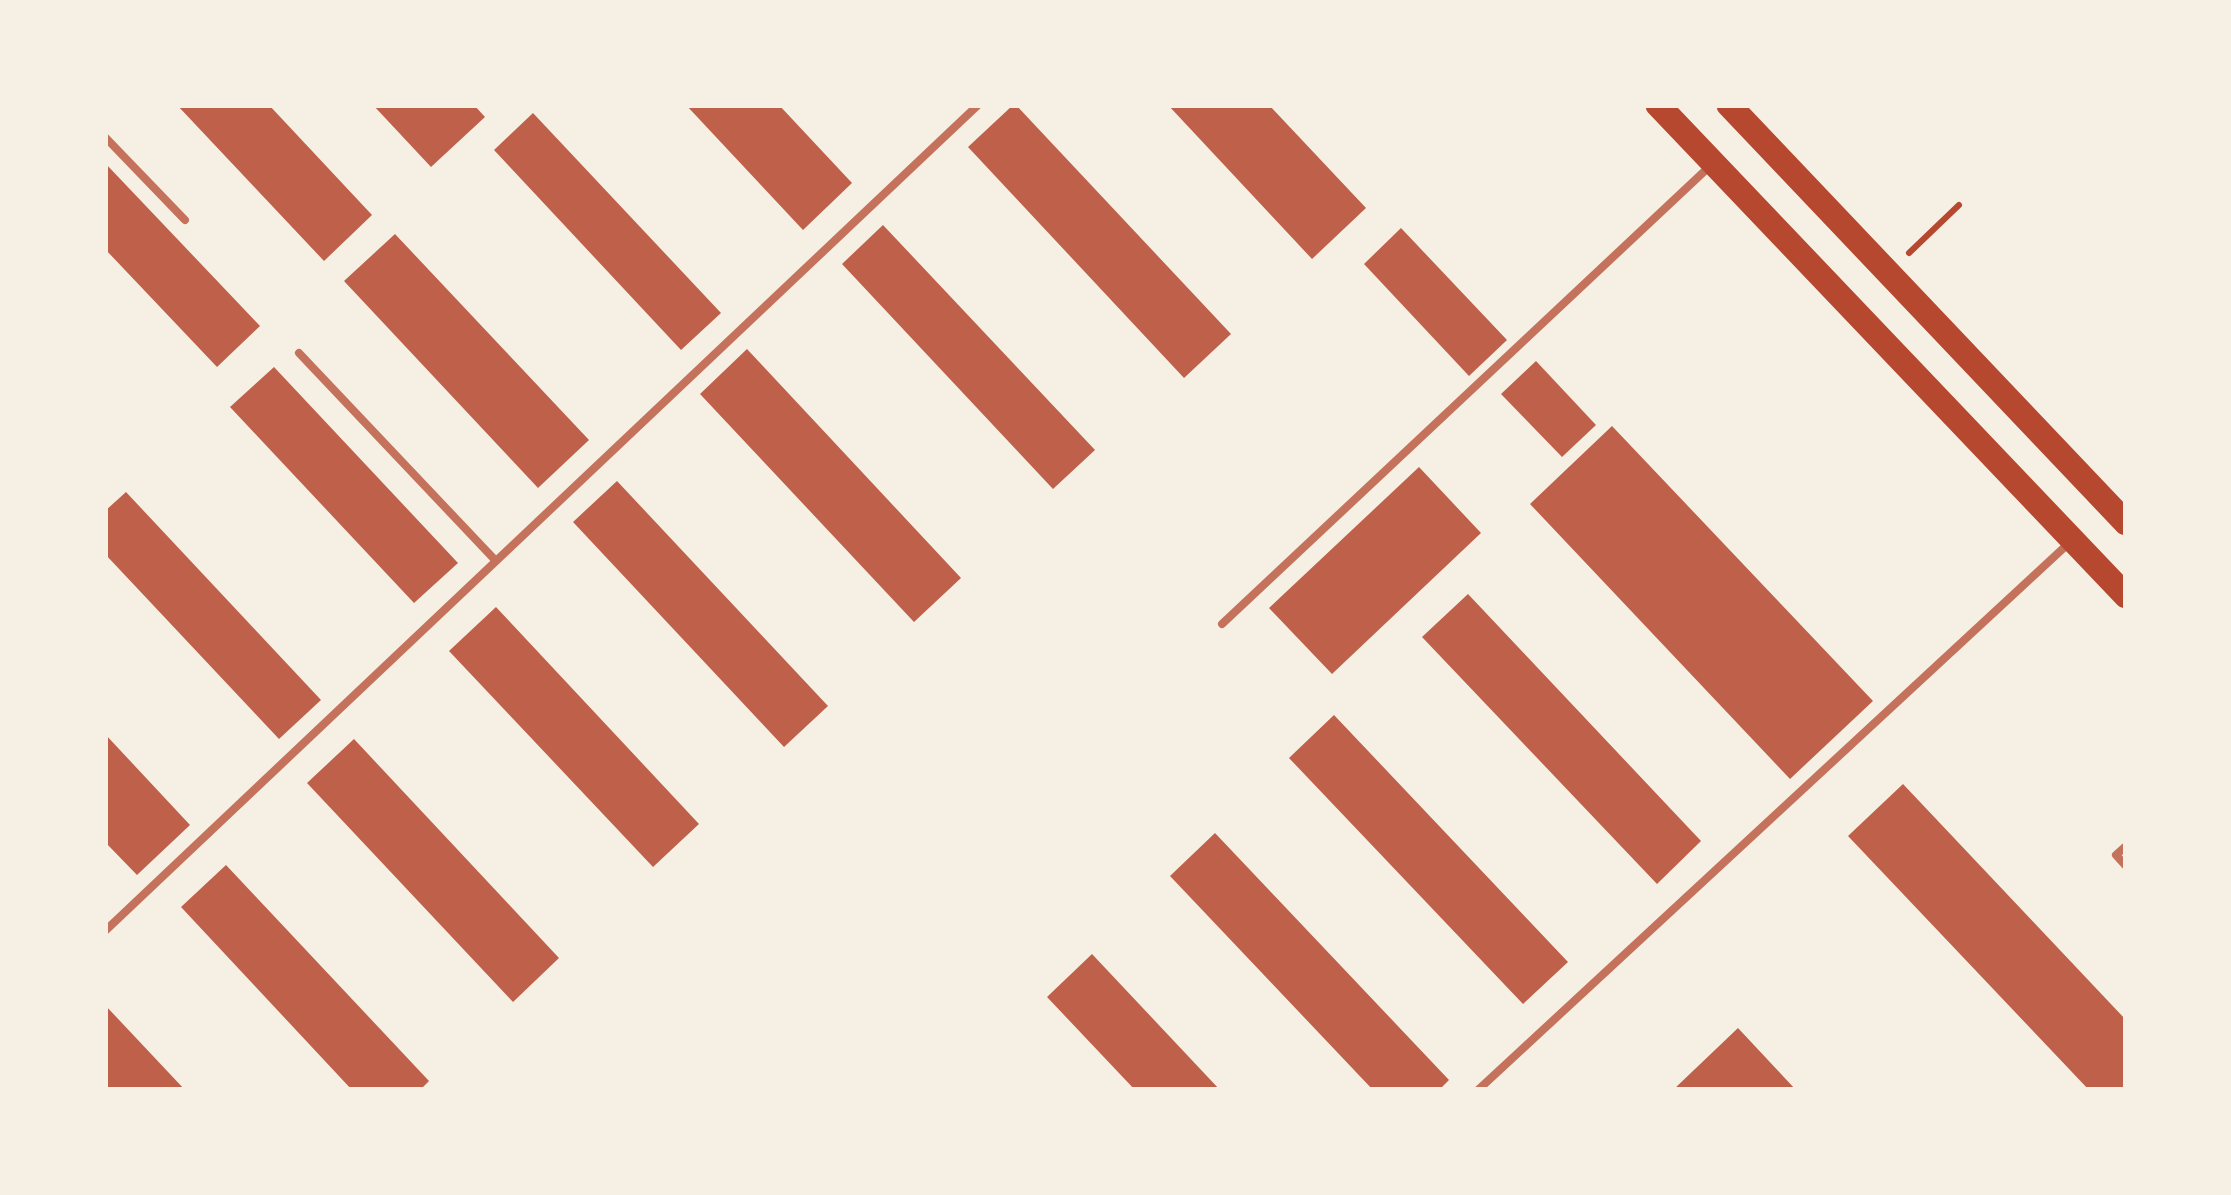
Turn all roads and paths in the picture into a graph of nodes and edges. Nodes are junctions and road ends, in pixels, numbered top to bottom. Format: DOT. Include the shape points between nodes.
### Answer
graph roads {
  1 [pos="978,105"];
  2 [pos="1658,105"];
  3 [pos="1729,105"];
  4 [pos="105,138"];
  5 [pos="1714,163"];
  6 [pos="1959,205"];
  7 [pos="185,220"];
  8 [pos="1888,273"];
  9 [pos="300,354"];
  10 [pos="2126,523"];
  11 [pos="2072,540"];
  12 [pos="496,561"];
  13 [pos="2126,596"];
  14 [pos="1222,624"];
  15 [pos="2126,846"];
  16 [pos="2126,866"];
  17 [pos="105,931"];
  18 [pos="1478,1090"];
  1 -- 12 [label="lane"];
  2 -- 5 [label="main road"];
  3 -- 8 [label="main road"];
  4 -- 7 [label="lane"];
  5 -- 11 [label="main road"];
  5 -- 14 [label="lane"];
  6 -- 8 [label="path"];
  8 -- 10 [label="main road"];
  9 -- 12 [label="lane"];
  11 -- 13 [label="main road"];
  11 -- 18 [label="lane"];
  12 -- 17 [label="lane"];
  15 -- 16 [label="lane" via="2116,855"];
}
